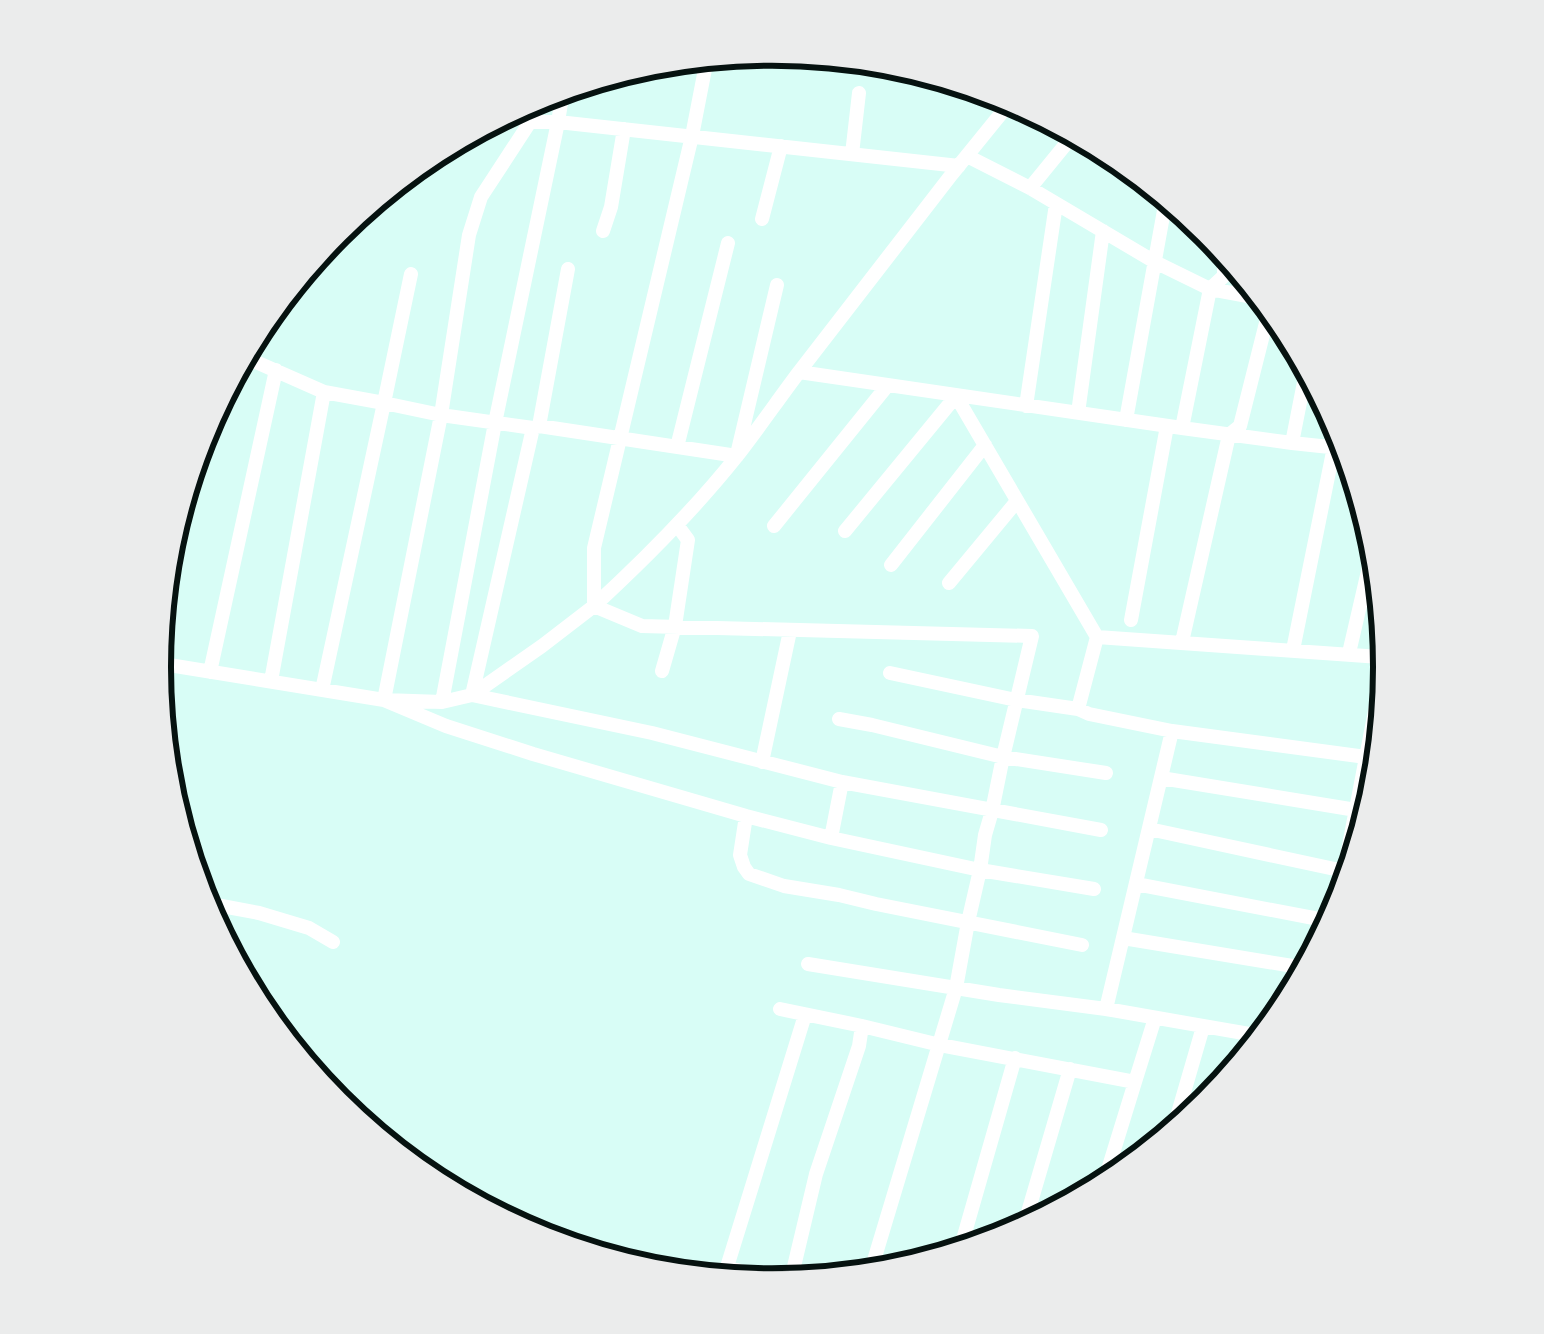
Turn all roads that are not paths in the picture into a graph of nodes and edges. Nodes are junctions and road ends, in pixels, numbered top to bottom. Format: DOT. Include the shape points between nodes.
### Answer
graph roads {
  1 [pos="705,70"];
  2 [pos="859,93"];
  3 [pos="561,105"];
  4 [pos="1003,112"];
  5 [pos="558,122"];
  6 [pos="624,129"];
  7 [pos="692,136"];
  8 [pos="1066,144"];
  9 [pos="780,146"];
  10 [pos="852,154"];
  11 [pos="963,161"];
  12 [pos="1030,188"];
  13 [pos="1056,204"];
  14 [pos="1164,212"];
  15 [pos="762,219"];
  16 [pos="603,231"];
  17 [pos="1103,232"];
  18 [pos="728,243"];
  19 [pos="1155,262"];
  20 [pos="568,269"];
  21 [pos="1224,271"];
  22 [pos="411,274"];
  23 [pos="776,285"];
  24 [pos="1210,289"];
  25 [pos="1244,295"];
  26 [pos="1266,324"];
  27 [pos="256,361"];
  28 [pos="276,370"];
  29 [pos="799,372"];
  30 [pos="887,386"];
  31 [pos="1303,387"];
  32 [pos="324,392"];
  33 [pos="956,396"];
  34 [pos="384,403"];
  35 [pos="1026,406"];
  36 [pos="1078,413"];
  37 [pos="441,415"];
  38 [pos="1126,420"];
  39 [pos="495,423"];
  40 [pos="1167,426"];
  41 [pos="536,427"];
  42 [pos="1182,428"];
  43 [pos="1229,434"];
  44 [pos="619,438"];
  45 [pos="1292,443"];
  46 [pos="985,445"];
  47 [pos="677,447"];
  48 [pos="1331,447"];
  49 [pos="737,456"];
  50 [pos="1334,456"];
  51 [pos="1017,501"];
  52 [pos="677,525"];
  53 [pos="774,526"];
  54 [pos="845,531"];
  55 [pos="891,566"];
  56 [pos="1366,579"];
  57 [pos="949,583"];
  58 [pos="594,606"];
  59 [pos="1131,620"];
  60 [pos="674,626"];
  61 [pos="790,630"];
  62 [pos="1097,638"];
  63 [pos="1182,642"];
  64 [pos="1292,650"];
  65 [pos="1349,654"];
  66 [pos="1372,656"];
  67 [pos="171,665"];
  68 [pos="662,671"];
  69 [pos="210,672"];
  70 [pos="890,673"];
  71 [pos="271,682"];
  72 [pos="322,690"];
  73 [pos="472,695"];
  74 [pos="384,700"];
  75 [pos="1016,700"];
  76 [pos="442,702"];
  77 [pos="1078,709"];
  78 [pos="839,720"];
  79 [pos="1172,731"];
  80 [pos="1003,757"];
  81 [pos="1366,757"];
  82 [pos="762,762"];
  83 [pos="1106,773"];
  84 [pos="1161,778"];
  85 [pos="842,782"];
  86 [pos="1355,810"];
  87 [pos="992,811"];
  88 [pos="746,816"];
  89 [pos="1148,829"];
  90 [pos="1101,830"];
  91 [pos="831,838"];
  92 [pos="980,870"];
  93 [pos="1337,870"];
  94 [pos="1136,884"];
  95 [pos="1094,889"];
  96 [pos="221,906"];
  97 [pos="1317,919"];
  98 [pos="968,922"];
  99 [pos="1123,938"];
  100 [pos="333,942"];
  101 [pos="1082,945"];
  102 [pos="808,964"];
  103 [pos="1293,966"];
  104 [pos="956,988"];
  105 [pos="780,1009"];
  106 [pos="1106,1009"];
  107 [pos="805,1014"];
  108 [pos="1155,1018"];
  109 [pos="862,1026"];
  110 [pos="1203,1027"];
  111 [pos="1248,1034"];
  112 [pos="940,1044"];
  113 [pos="1015,1058"];
  114 [pos="1070,1068"];
  115 [pos="1135,1082"];
  116 [pos="1179,1108"];
  117 [pos="1110,1164"];
  118 [pos="1029,1210"];
  119 [pos="964,1236"];
  120 [pos="875,1259"];
  121 [pos="726,1265"];
  122 [pos="794,1267"];
  1 -- 7 [label="street"];
  2 -- 10 [label="street"];
  3 -- 5 [label="street"];
  4 -- 11 [label="street"];
  5 -- 6 [label="street"];
  5 -- 37 [label="street" via="530,122 481,197 469,235"];
  5 -- 39 [label="street"];
  6 -- 7 [label="street"];
  6 -- 16 [label="street" via="611,206"];
  7 -- 9 [label="street"];
  7 -- 44 [label="street"];
  8 -- 12 [label="street"];
  9 -- 10 [label="street"];
  9 -- 15 [label="street"];
  10 -- 11 [label="street"];
  11 -- 12 [label="street"];
  11 -- 29 [label="street"];
  12 -- 13 [label="street"];
  13 -- 17 [label="street"];
  13 -- 35 [label="street"];
  14 -- 19 [label="street"];
  17 -- 19 [label="street"];
  17 -- 36 [label="street"];
  18 -- 47 [label="street"];
  19 -- 24 [label="street"];
  19 -- 38 [label="street"];
  20 -- 41 [label="street"];
  21 -- 24 [label="street" via="1224,276"];
  22 -- 34 [label="street"];
  23 -- 49 [label="street"];
  24 -- 25 [label="street"];
  24 -- 42 [label="street"];
  26 -- 43 [label="street" via="1240,426"];
  27 -- 28 [label="street"];
  28 -- 32 [label="street"];
  28 -- 69 [label="street"];
  29 -- 30 [label="street"];
  29 -- 49 [label="street"];
  30 -- 33 [label="street"];
  30 -- 53 [label="street"];
  31 -- 45 [label="street"];
  32 -- 34 [label="street"];
  32 -- 71 [label="street"];
  33 -- 35 [label="street"];
  33 -- 46 [label="street"];
  33 -- 54 [label="street"];
  34 -- 37 [label="street"];
  34 -- 72 [label="street"];
  35 -- 36 [label="street"];
  36 -- 38 [label="street"];
  37 -- 39 [label="street"];
  37 -- 74 [label="street"];
  38 -- 40 [label="street"];
  39 -- 41 [label="street"];
  39 -- 76 [label="street"];
  40 -- 42 [label="street"];
  40 -- 59 [label="street"];
  41 -- 44 [label="street"];
  41 -- 73 [label="street"];
  42 -- 43 [label="street"];
  43 -- 45 [label="street"];
  43 -- 63 [label="street"];
  44 -- 47 [label="street"];
  44 -- 58 [label="street" via="594,548"];
  45 -- 48 [label="street"];
  46 -- 51 [label="street"];
  46 -- 55 [label="street"];
  47 -- 49 [label="street"];
  49 -- 52 [label="street"];
  50 -- 64 [label="street"];
  51 -- 57 [label="street"];
  51 -- 62 [label="street"];
  52 -- 58 [label="street"];
  52 -- 60 [label="street" via="688,540"];
  56 -- 65 [label="street"];
  58 -- 60 [label="street" via="642,626"];
  58 -- 73 [label="street"];
  60 -- 61 [label="street"];
  60 -- 68 [label="street"];
  61 -- 75 [label="street" via="1032,636"];
  61 -- 82 [label="street"];
  62 -- 63 [label="street"];
  62 -- 77 [label="street"];
  63 -- 64 [label="street"];
  64 -- 65 [label="street"];
  65 -- 66 [label="street"];
  67 -- 69 [label="street"];
  69 -- 71 [label="street"];
  70 -- 75 [label="street"];
  71 -- 72 [label="street"];
  72 -- 74 [label="street"];
  73 -- 76 [label="street"];
  73 -- 82 [label="street" via="652,733"];
  74 -- 76 [label="street"];
  74 -- 88 [label="street" via="454,729"];
  75 -- 77 [label="street"];
  75 -- 80 [label="street"];
  77 -- 79 [label="street"];
  78 -- 80 [label="street"];
  79 -- 81 [label="street"];
  79 -- 84 [label="street"];
  80 -- 83 [label="street"];
  80 -- 87 [label="street"];
  82 -- 85 [label="street"];
  84 -- 86 [label="street"];
  84 -- 89 [label="street"];
  85 -- 87 [label="street"];
  85 -- 91 [label="street"];
  87 -- 90 [label="street"];
  87 -- 92 [label="street" via="984,834"];
  88 -- 91 [label="street"];
  88 -- 98 [label="street" via="740,855 749,874 784,886"];
  89 -- 93 [label="street"];
  89 -- 94 [label="street"];
  91 -- 92 [label="street"];
  92 -- 95 [label="street"];
  92 -- 98 [label="street"];
  94 -- 97 [label="street"];
  94 -- 99 [label="street"];
  96 -- 100 [label="street" via="309,928"];
  98 -- 101 [label="street"];
  98 -- 104 [label="street"];
  99 -- 103 [label="street"];
  99 -- 106 [label="street"];
  102 -- 104 [label="street"];
  104 -- 106 [label="street"];
  104 -- 112 [label="street"];
  105 -- 107 [label="street"];
  106 -- 108 [label="street"];
  107 -- 109 [label="street"];
  107 -- 121 [label="street"];
  108 -- 110 [label="street"];
  108 -- 115 [label="street"];
  109 -- 112 [label="street"];
  109 -- 122 [label="street" via="859,1046 816,1174"];
  110 -- 111 [label="street"];
  110 -- 116 [label="street"];
  112 -- 113 [label="street"];
  112 -- 120 [label="street"];
  113 -- 114 [label="street"];
  113 -- 119 [label="street"];
  114 -- 115 [label="street"];
  114 -- 118 [label="street"];
  115 -- 117 [label="street"];
}
